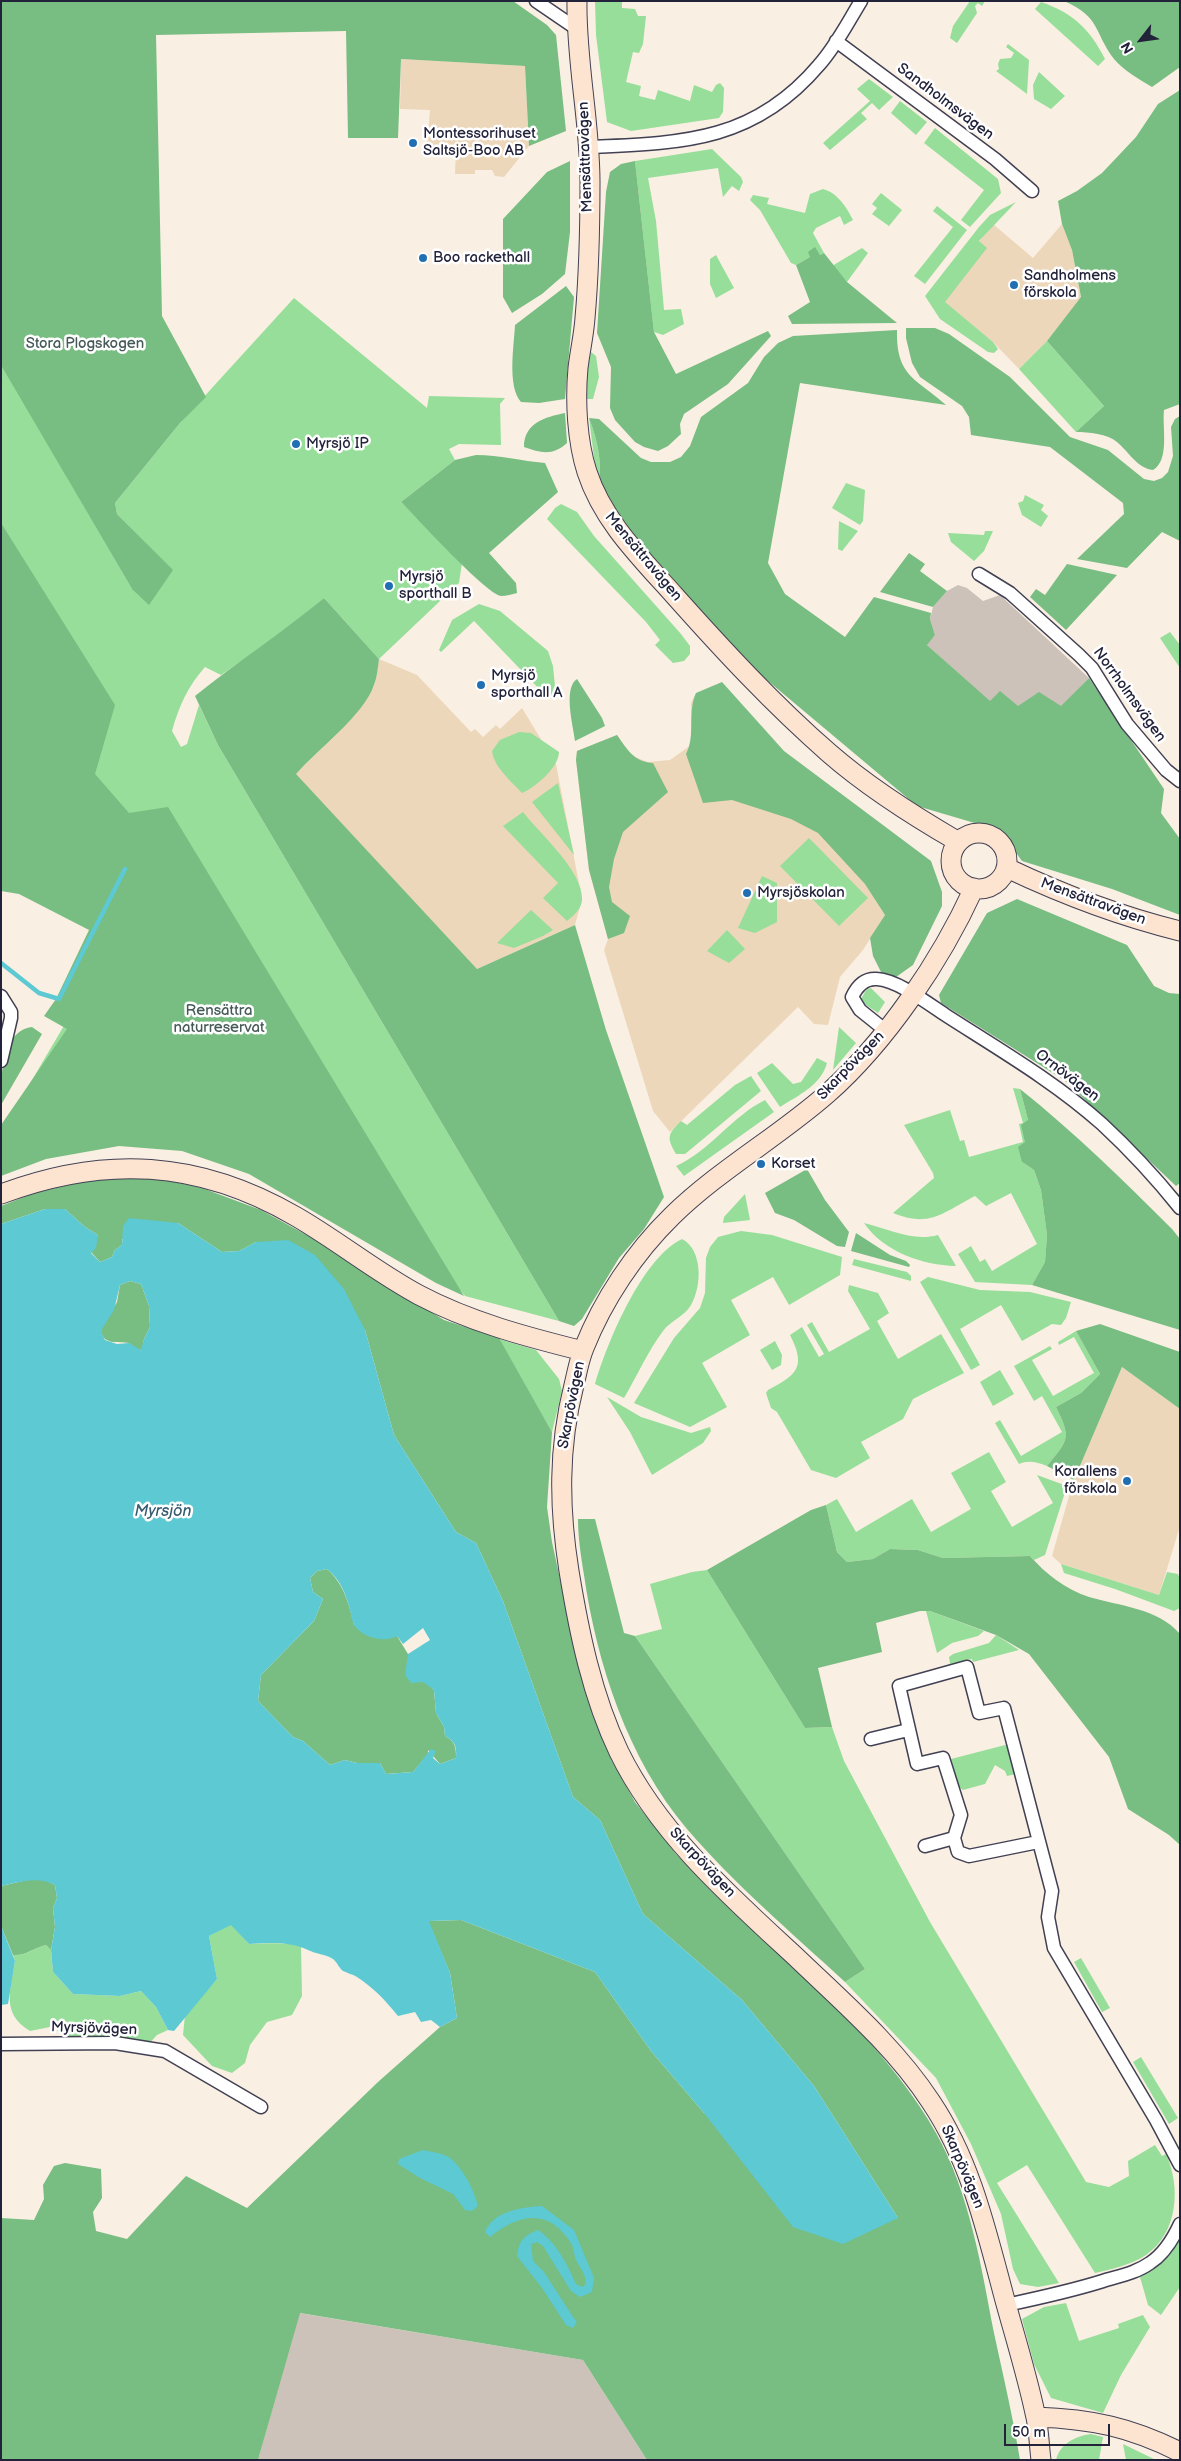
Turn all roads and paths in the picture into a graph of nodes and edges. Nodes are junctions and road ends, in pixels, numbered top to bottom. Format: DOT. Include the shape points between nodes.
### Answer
graph roads {
  1 [pos="536,1"];
  2 [pos="577,1"];
  3 [pos="861,1"];
  4 [pos="577,29"];
  5 [pos="836,41"];
  6 [pos="589,147"];
  7 [pos="1032,190"];
  8 [pos="979,574"];
  9 [pos="1180,781"];
  10 [pos="957,842"];
  11 [pos="1007,868"];
  12 [pos="974,888"];
  13 [pos="1180,931"];
  14 [pos="914,995"];
  15 [pos="1,996"];
  16 [pos="885,1030"];
  17 [pos="1,1061"];
  18 [pos="1,1194"];
  19 [pos="1180,1208"];
  20 [pos="582,1351"];
  21 [pos="908,1730"];
  22 [pos="871,1739"];
  23 [pos="954,1838"];
  24 [pos="1038,1842"];
  25 [pos="925,1846"];
  26 [pos="1,2044"];
  27 [pos="261,2106"];
  28 [pos="1180,2165"];
  29 [pos="1180,2224"];
  30 [pos="1006,2305"];
  31 [pos="1036,2417"];
  32 [pos="1180,2452"];
  33 [pos="1041,2460"];
  1 -- 4 [label="street"];
  2 -- 4 [label="street, Mensättravägen"];
  3 -- 5 [label="street"];
  4 -- 6 [label="street, Mensättravägen"];
  5 -- 6 [label="street" via="821,64 800,86 775,106 734,128 674,143"];
  5 -- 7 [label="street, Sandholmsvägen"];
  6 -- 10 [label="street, Mensättravägen" via="585,319 578,369 578,402 585,461 595,494 636,553 774,702 830,754 883,795"];
  8 -- 9 [label="street, Norrholmsvägen" via="1010,592 1092,668 1127,724 1166,770"];
  10 -- 11 [label="street" via="972,833 993,837 1005,850"];
  10 -- 12 [label="street" via="950,854 952,866 960,880"];
  11 -- 12 [label="street" via="995,884 984,889"];
  11 -- 13 [label="street, Mensättravägen" via="1066,896"];
  12 -- 14 [label="street, Skarpövägen" via="954,930"];
  14 -- 16 [label="street, Skarpövägen"];
  14 -- 16 [label="street, Ornövägen" via="884,979 867,980 859,985 852,997 855,1003"];
  14 -- 19 [label="street, Ornövägen" via="1072,1098 1125,1145"];
  15 -- 17 [label="street" via="12,1018"];
  16 -- 20 [label="street, Skarpövägen" via="828,1093 673,1215 632,1261"];
  18 -- 20 [label="street, Skarpövägen" via="34,1181 108,1168 169,1171 216,1182 263,1199 296,1216 444,1308 524,1336"];
  20 -- 30 [label="street, Skarpövägen" via="565,1422 561,1511 577,1617 597,1694 620,1753 653,1808 706,1871 860,2017 898,2058 930,2100 950,2133 980,2205"];
  21 -- 22 [label="street"];
  21 -- 23 [label="street" via="918,1764 944,1758 961,1815"];
  21 -- 24 [label="street" via="899,1686 967,1667 979,1713 1004,1708"];
  23 -- 24 [label="street" via="958,1852 969,1856"];
  23 -- 25 [label="street"];
  24 -- 28 [label="street" via="1052,1891 1048,1917 1054,1948"];
  26 -- 27 [label="street, Myrsjövägen" via="115,2043 165,2051"];
  29 -- 30 [label="street" via="1162,2252 1136,2272"];
  30 -- 31 [label="street, Skarpövägen"];
  31 -- 32 [label="street" via="1126,2428"];
  31 -- 33 [label="street, Skarpövägen"];
}
